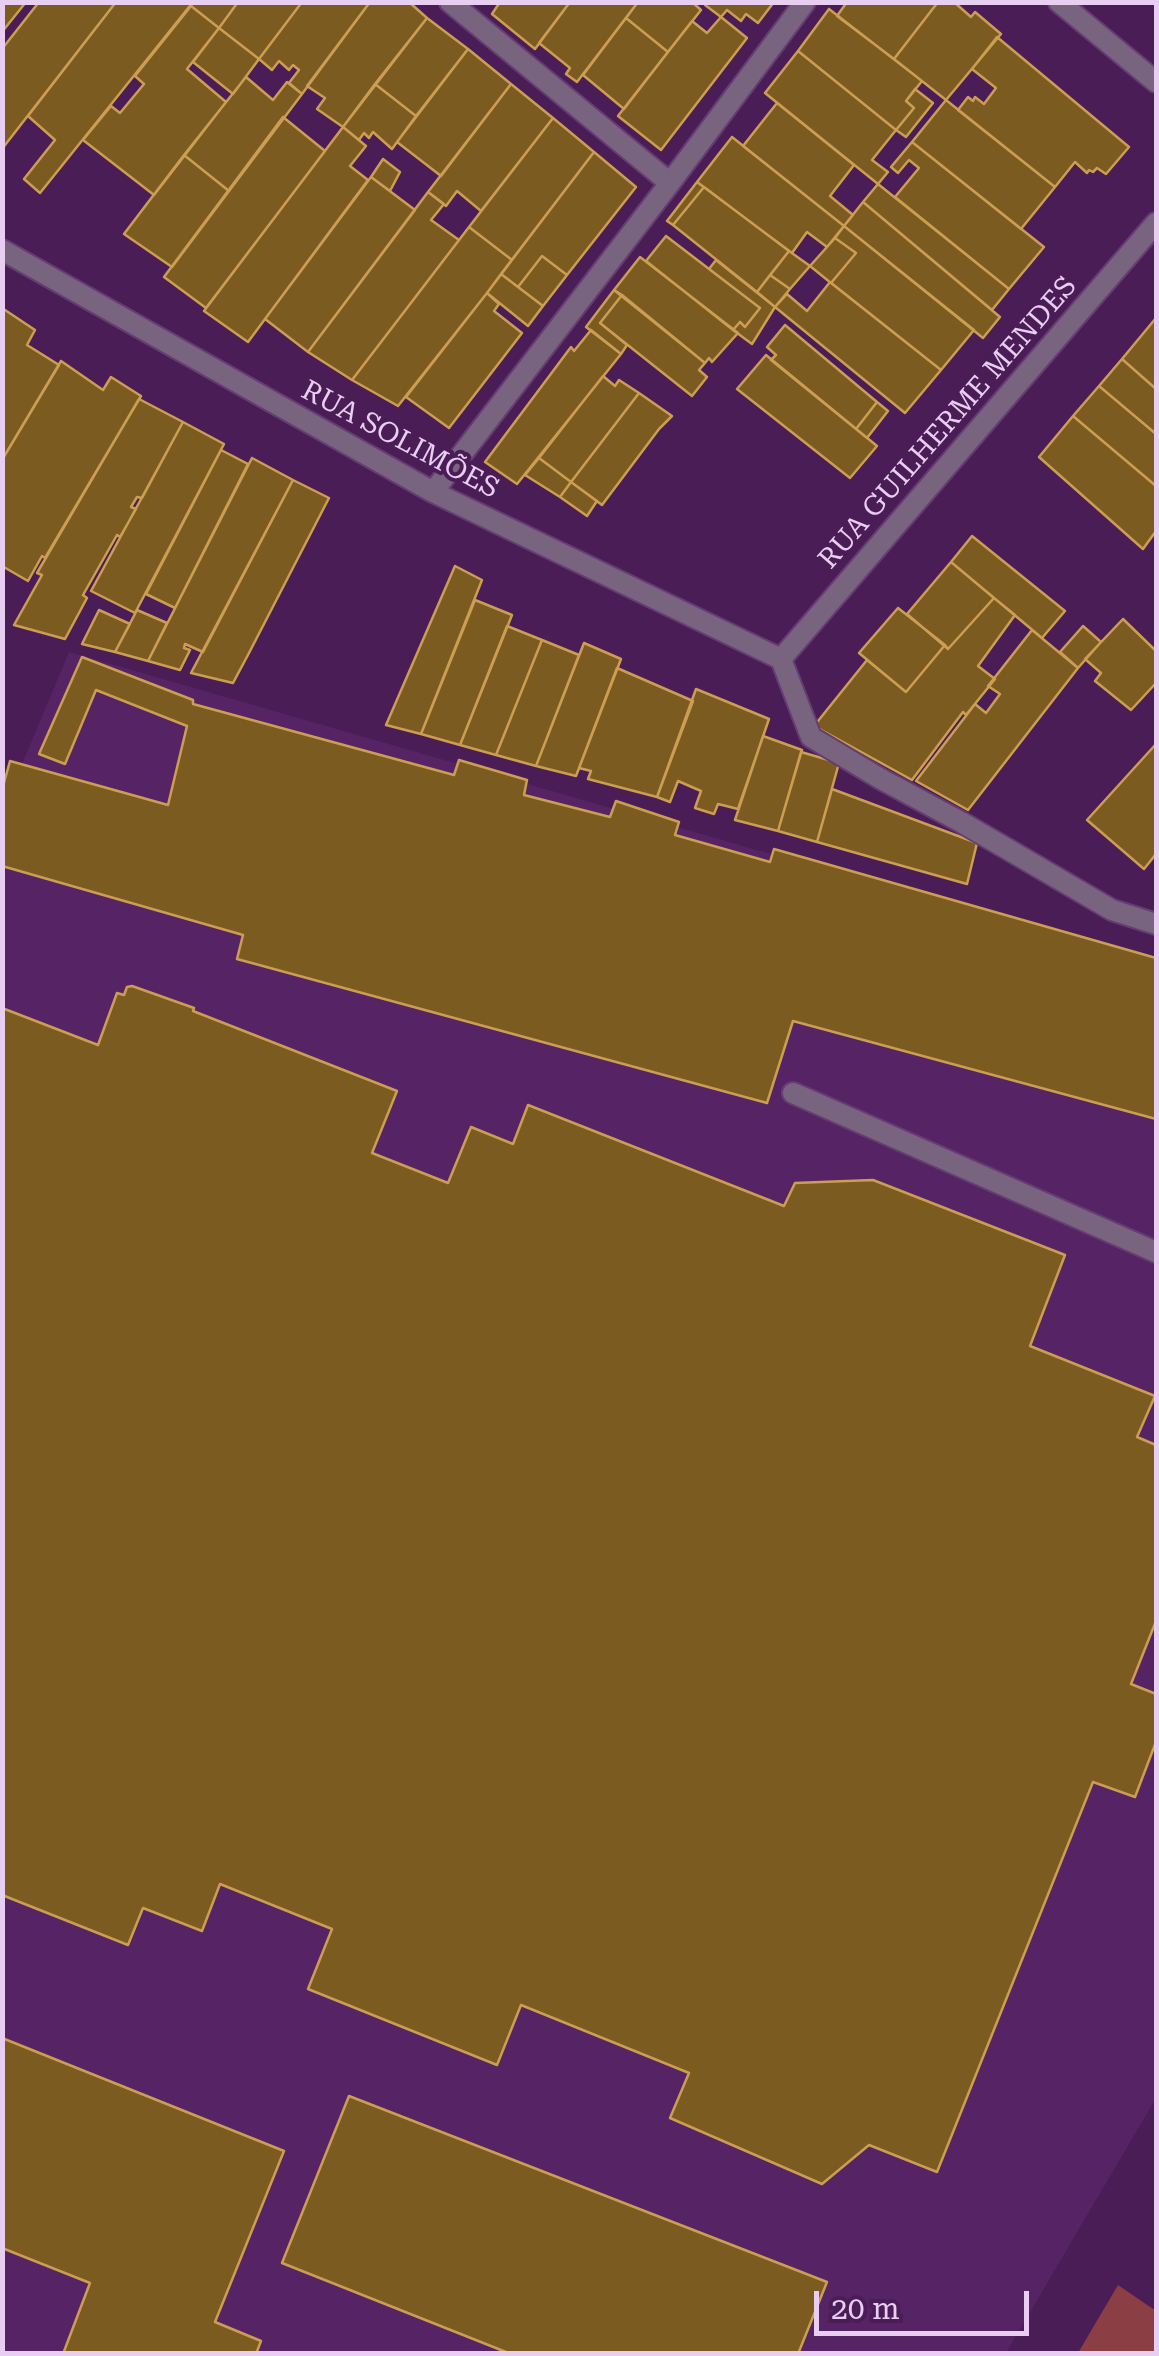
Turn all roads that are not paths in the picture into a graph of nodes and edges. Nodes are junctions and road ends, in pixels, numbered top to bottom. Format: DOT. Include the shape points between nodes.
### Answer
graph roads {
  1 [pos="450,2"];
  2 [pos="804,2"];
  3 [pos="1058,2"];
  4 [pos="1156,82"];
  5 [pos="670,183"];
  6 [pos="1156,223"];
  7 [pos="2,250"];
  8 [pos="433,492"];
  9 [pos="780,660"];
  10 [pos="1156,924"];
  11 [pos="793,1093"];
  12 [pos="1156,1252"];
  1 -- 5 [label="street"];
  2 -- 5 [label="street"];
  3 -- 4 [label="street"];
  5 -- 8 [label="street"];
  6 -- 9 [label="street, RUA GUILHERME MENDES"];
  7 -- 8 [label="street, RUA SOLIMÕES"];
  8 -- 9 [label="street, RUA SOLIMÕES"];
  9 -- 10 [label="street" via="811,737 1112,910"];
  11 -- 12 [label="street"];
}
